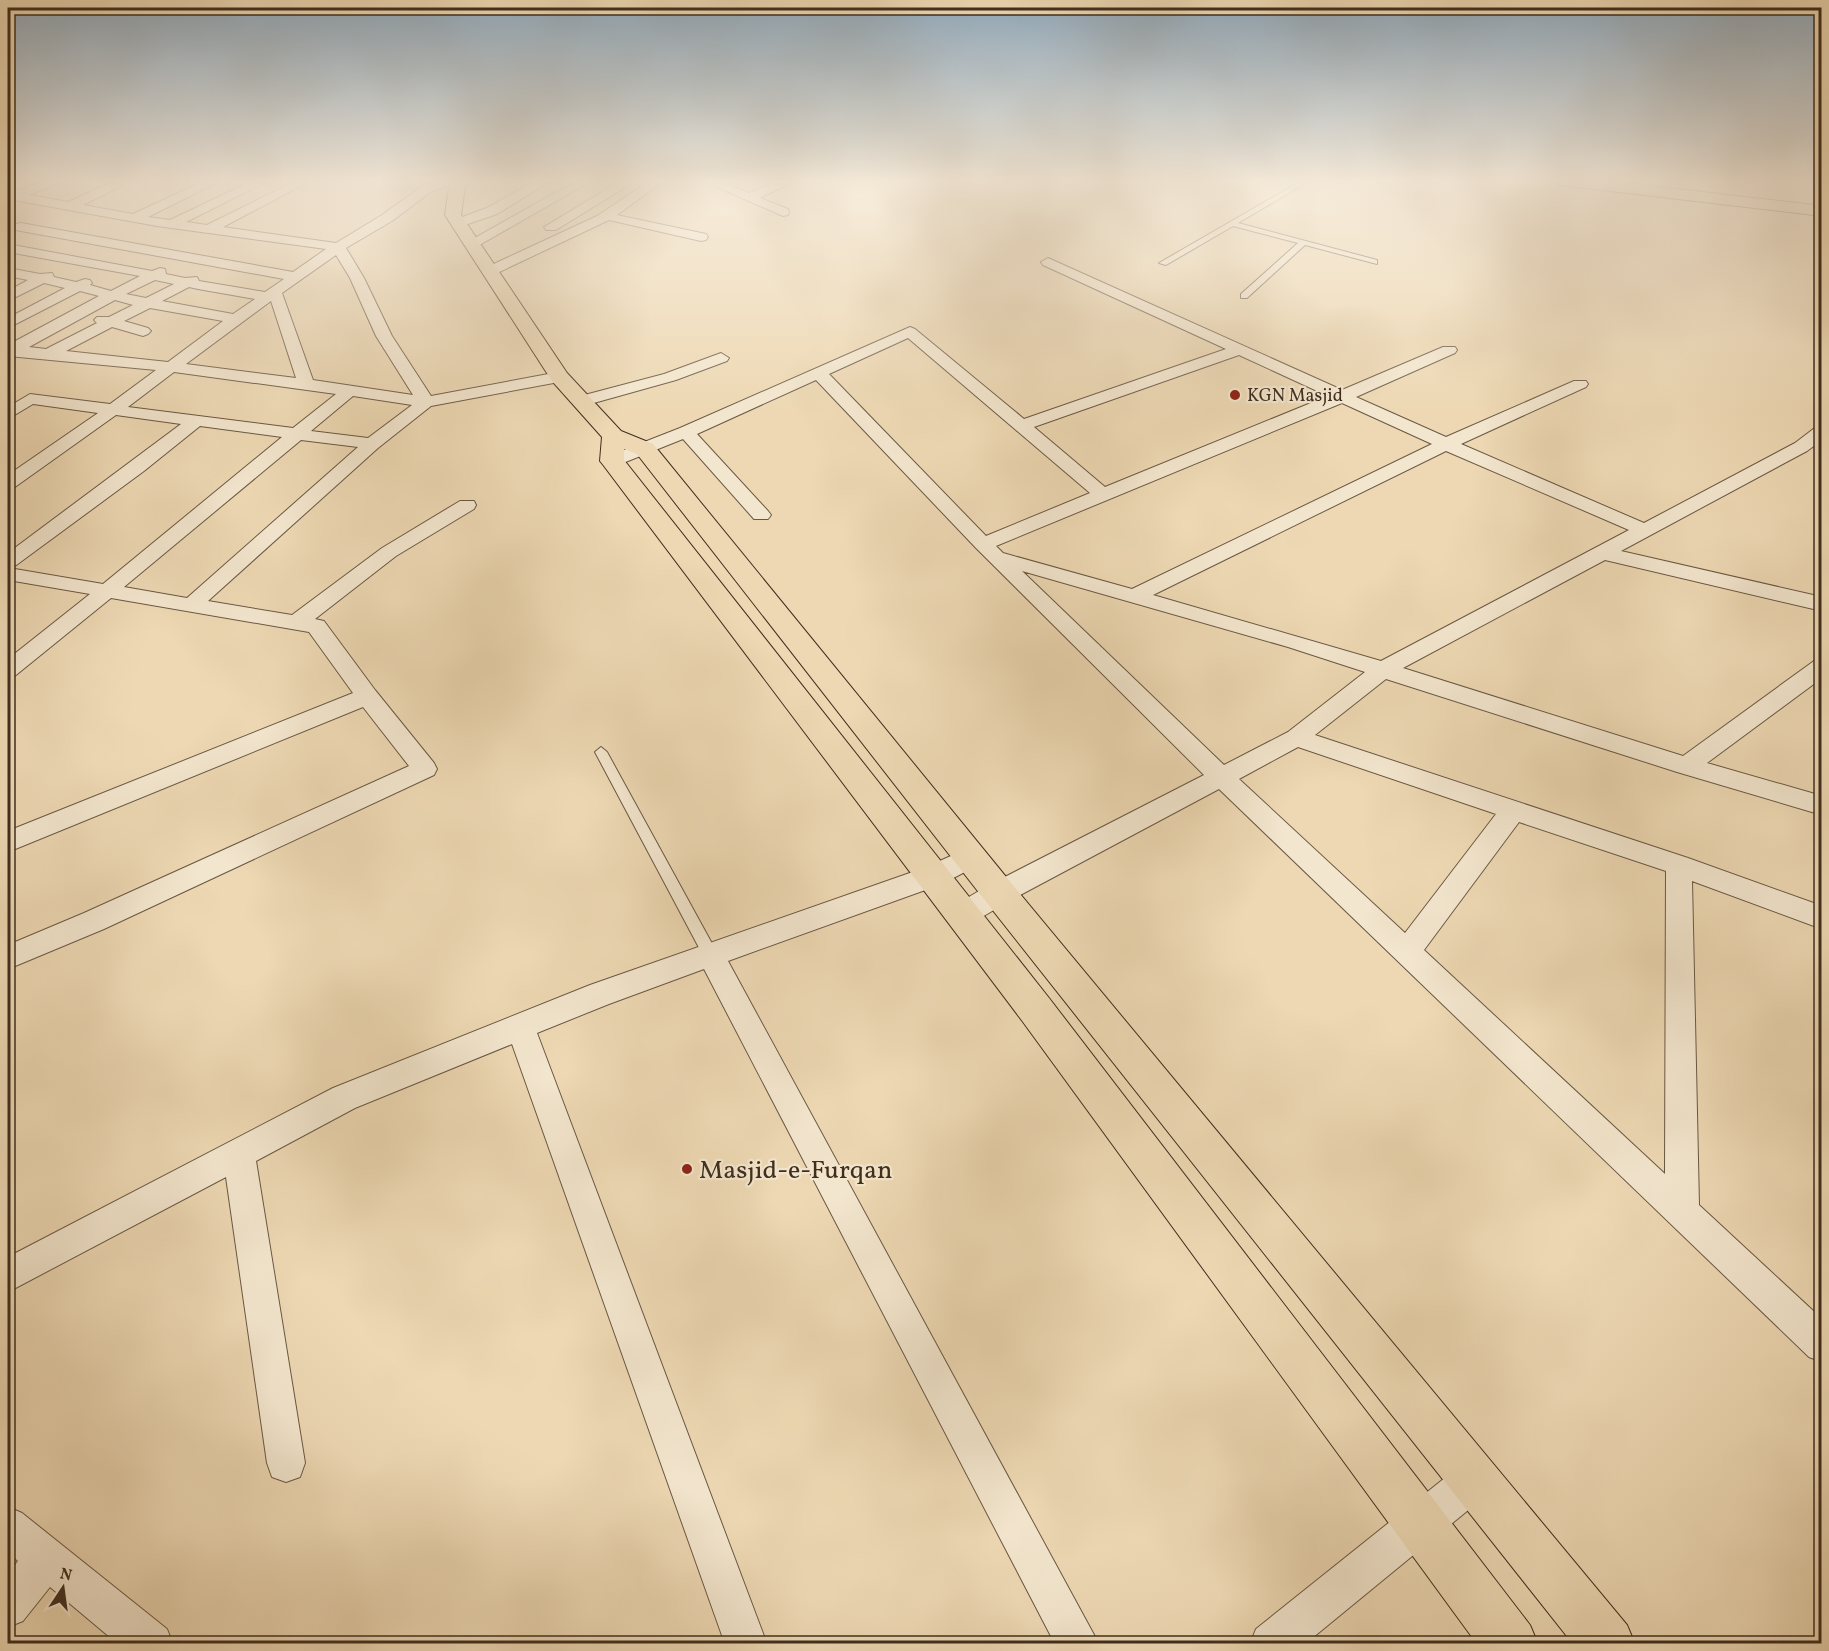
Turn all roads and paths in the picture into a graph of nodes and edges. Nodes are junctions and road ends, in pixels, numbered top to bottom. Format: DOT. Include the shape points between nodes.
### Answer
graph roads {
  1 [pos="65,257"];
  2 [pos="89,257"];
  3 [pos="140,257"];
  4 [pos="181,257"];
  5 [pos="237,257"];
  6 [pos="324,257"];
  7 [pos="344,257"];
  8 [pos="480,257"];
  9 [pos="505,257"];
  10 [pos="512,257"];
  11 [pos="1172,257"];
  12 [pos="1287,257"];
  13 [pos="1359,257"];
  14 [pos="185,258"];
  15 [pos="83,260"];
  16 [pos="1374,261"];
  17 [pos="1048,262"];
  18 [pos="1163,262"];
  19 [pos="225,265"];
  20 [pos="120,267"];
  21 [pos="487,268"];
  22 [pos="8,272"];
  23 [pos="154,275"];
  24 [pos="298,276"];
  25 [pos="42,279"];
  26 [pos="186,283"];
  27 [pos="77,287"];
  28 [pos="112,295"];
  29 [pos="272,295"];
  30 [pos="1244,296"];
  31 [pos="8,297"];
  32 [pos="8,302"];
  33 [pos="147,302"];
  34 [pos="38,307"];
  35 [pos="178,308"];
  36 [pos="75,314"];
  37 [pos="236,319"];
  38 [pos="110,322"];
  39 [pos="8,324"];
  40 [pos="143,331"];
  41 [pos="1240,350"];
  42 [pos="1449,350"];
  43 [pos="10,351"];
  44 [pos="49,354"];
  45 [pos="721,358"];
  46 [pos="103,360"];
  47 [pos="172,368"];
  48 [pos="820,374"];
  49 [pos="559,377"];
  50 [pos="306,384"];
  51 [pos="1580,384"];
  52 [pos="349,391"];
  53 [pos="1343,396"];
  54 [pos="583,401"];
  55 [pos="426,402"];
  56 [pos="113,410"];
  57 [pos="8,414"];
  58 [pos="196,421"];
  59 [pos="1021,426"];
  60 [pos="1821,431"];
  61 [pos="686,432"];
  62 [pos="297,434"];
  63 [pos="372,444"];
  64 [pos="1446,444"];
  65 [pos="1801,447"];
  66 [pos="623,448"];
  67 [pos="1821,452"];
  68 [pos="8,483"];
  69 [pos="1102,494"];
  70 [pos="467,505"];
  71 [pos="761,515"];
  72 [pos="1645,530"];
  73 [pos="990,550"];
  74 [pos="1602,553"];
  75 [pos="8,562"];
  76 [pos="8,574"];
  77 [pos="107,591"];
  78 [pos="1134,596"];
  79 [pos="1821,604"];
  80 [pos="190,606"];
  81 [pos="296,623"];
  82 [pos="1821,666"];
  83 [pos="1384,669"];
  84 [pos="8,670"];
  85 [pos="1812,682"];
  86 [pos="367,696"];
  87 [pos="1296,738"];
  88 [pos="601,752"];
  89 [pos="1686,766"];
  90 [pos="1221,777"];
  91 [pos="1821,806"];
  92 [pos="1514,810"];
  93 [pos="8,842"];
  94 [pos="971,857"];
  95 [pos="1679,865"];
  96 [pos="933,876"];
  97 [pos="999,893"];
  98 [pos="962,915"];
  99 [pos="1821,918"];
  100 [pos="1406,952"];
  101 [pos="710,954"];
  102 [pos="8,957"];
  103 [pos="520,1026"];
  104 [pos="239,1153"];
  105 [pos="1682,1212"];
  106 [pos="8,1275"];
  107 [pos="1821,1344"];
  108 [pos="286,1463"];
  109 [pos="1475,1479"];
  110 [pos="1421,1523"];
  111 [pos="8,1527"];
  112 [pos="47,1559"];
  113 [pos="8,1606"];
  114 [pos="152,1644"];
  115 [pos="746,1644"];
  116 [pos="1078,1644"];
  117 [pos="1271,1644"];
  118 [pos="1511,1644"];
  119 [pos="1608,1644"];
  1 -- 15 [label="street"];
  2 -- 15 [label="street"];
  3 -- 20 [label="street"];
  4 -- 14 [label="street"];
  5 -- 19 [label="street"];
  6 -- 24 [label="street"];
  7 -- 55 [label="street" via="384,336"];
  8 -- 21 [label="main road"];
  9 -- 21 [label="street"];
  10 -- 21 [label="street"];
  11 -- 18 [label="lane"];
  12 -- 30 [label="lane"];
  13 -- 16 [label="lane"];
  14 -- 19 [label="street"];
  14 -- 23 [label="street"];
  15 -- 20 [label="street"];
  15 -- 25 [label="street"];
  17 -- 41 [label="street"];
  19 -- 24 [label="street"];
  19 -- 26 [label="street"];
  20 -- 23 [label="street"];
  20 -- 27 [label="street"];
  21 -- 49 [label="main road"];
  22 -- 25 [label="street"];
  23 -- 26 [label="street"];
  23 -- 28 [label="street"];
  24 -- 29 [label="street"];
  25 -- 27 [label="street"];
  25 -- 31 [label="street"];
  26 -- 29 [label="street"];
  26 -- 33 [label="street"];
  27 -- 28 [label="street"];
  27 -- 34 [label="street"];
  28 -- 33 [label="street"];
  28 -- 36 [label="street"];
  29 -- 37 [label="street"];
  29 -- 50 [label="street"];
  32 -- 34 [label="street"];
  33 -- 35 [label="street"];
  33 -- 38 [label="street"];
  34 -- 36 [label="street"];
  34 -- 39 [label="street"];
  35 -- 37 [label="street"];
  35 -- 40 [label="street"];
  36 -- 38 [label="street"];
  36 -- 43 [label="street"];
  37 -- 47 [label="street"];
  38 -- 40 [label="street"];
  38 -- 44 [label="street"];
  40 -- 46 [label="street"];
  41 -- 53 [label="street"];
  41 -- 59 [label="street"];
  42 -- 53 [label="street"];
  43 -- 44 [label="street"];
  44 -- 46 [label="street"];
  45 -- 54 [label="street"];
  46 -- 47 [label="street"];
  47 -- 50 [label="street"];
  47 -- 56 [label="street"];
  48 -- 59 [label="street" via="910,332"];
  48 -- 61 [label="street"];
  48 -- 73 [label="street"];
  49 -- 54 [label="main road"];
  49 -- 55 [label="street"];
  50 -- 52 [label="street"];
  51 -- 64 [label="street"];
  52 -- 55 [label="street"];
  52 -- 62 [label="street"];
  53 -- 64 [label="street"];
  53 -- 69 [label="street"];
  54 -- 66 [label="main road"];
  55 -- 63 [label="street"];
  56 -- 57 [label="street" via="30,399"];
  56 -- 58 [label="street"];
  56 -- 68 [label="street"];
  58 -- 62 [label="street"];
  58 -- 75 [label="street"];
  59 -- 69 [label="street"];
  60 -- 65 [label="street"];
  61 -- 66 [label="street"];
  61 -- 71 [label="street"];
  62 -- 63 [label="street"];
  62 -- 77 [label="street"];
  63 -- 80 [label="street"];
  64 -- 72 [label="street"];
  64 -- 78 [label="street"];
  65 -- 67 [label="street"];
  65 -- 72 [label="street"];
  66 -- 94 [label="main road"];
  66 -- 96 [label="main road"];
  69 -- 73 [label="street"];
  70 -- 81 [label="street" via="389,552"];
  72 -- 74 [label="street"];
  73 -- 78 [label="street"];
  73 -- 90 [label="street"];
  74 -- 79 [label="street"];
  74 -- 83 [label="street"];
  76 -- 77 [label="street"];
  77 -- 80 [label="street"];
  77 -- 84 [label="street"];
  78 -- 83 [label="street"];
  80 -- 81 [label="street"];
  81 -- 86 [label="street" via="316,626"];
  82 -- 85 [label="street"];
  83 -- 87 [label="street"];
  83 -- 89 [label="street"];
  85 -- 89 [label="street"];
  86 -- 93 [label="street"];
  86 -- 102 [label="street" via="425,769"];
  87 -- 90 [label="street"];
  87 -- 92 [label="street"];
  88 -- 101 [label="lane"];
  89 -- 91 [label="street"];
  90 -- 97 [label="street"];
  90 -- 100 [label="street"];
  92 -- 95 [label="street"];
  92 -- 100 [label="street"];
  94 -- 96 [label="street"];
  94 -- 97 [label="main road"];
  95 -- 99 [label="street"];
  95 -- 105 [label="street"];
  96 -- 98 [label="main road"];
  96 -- 101 [label="street"];
  97 -- 98 [label="street"];
  97 -- 109 [label="main road"];
  98 -- 110 [label="main road"];
  100 -- 105 [label="street"];
  101 -- 103 [label="street"];
  101 -- 116 [label="street"];
  103 -- 104 [label="street" via="344,1098"];
  103 -- 115 [label="street"];
  104 -- 106 [label="street"];
  104 -- 108 [label="street"];
  105 -- 107 [label="street"];
  109 -- 110 [label="street"];
  109 -- 119 [label="main road"];
  110 -- 117 [label="street"];
  110 -- 118 [label="main road"];
  111 -- 112 [label="street"];
  112 -- 113 [label="street"];
  112 -- 114 [label="street"];
}
